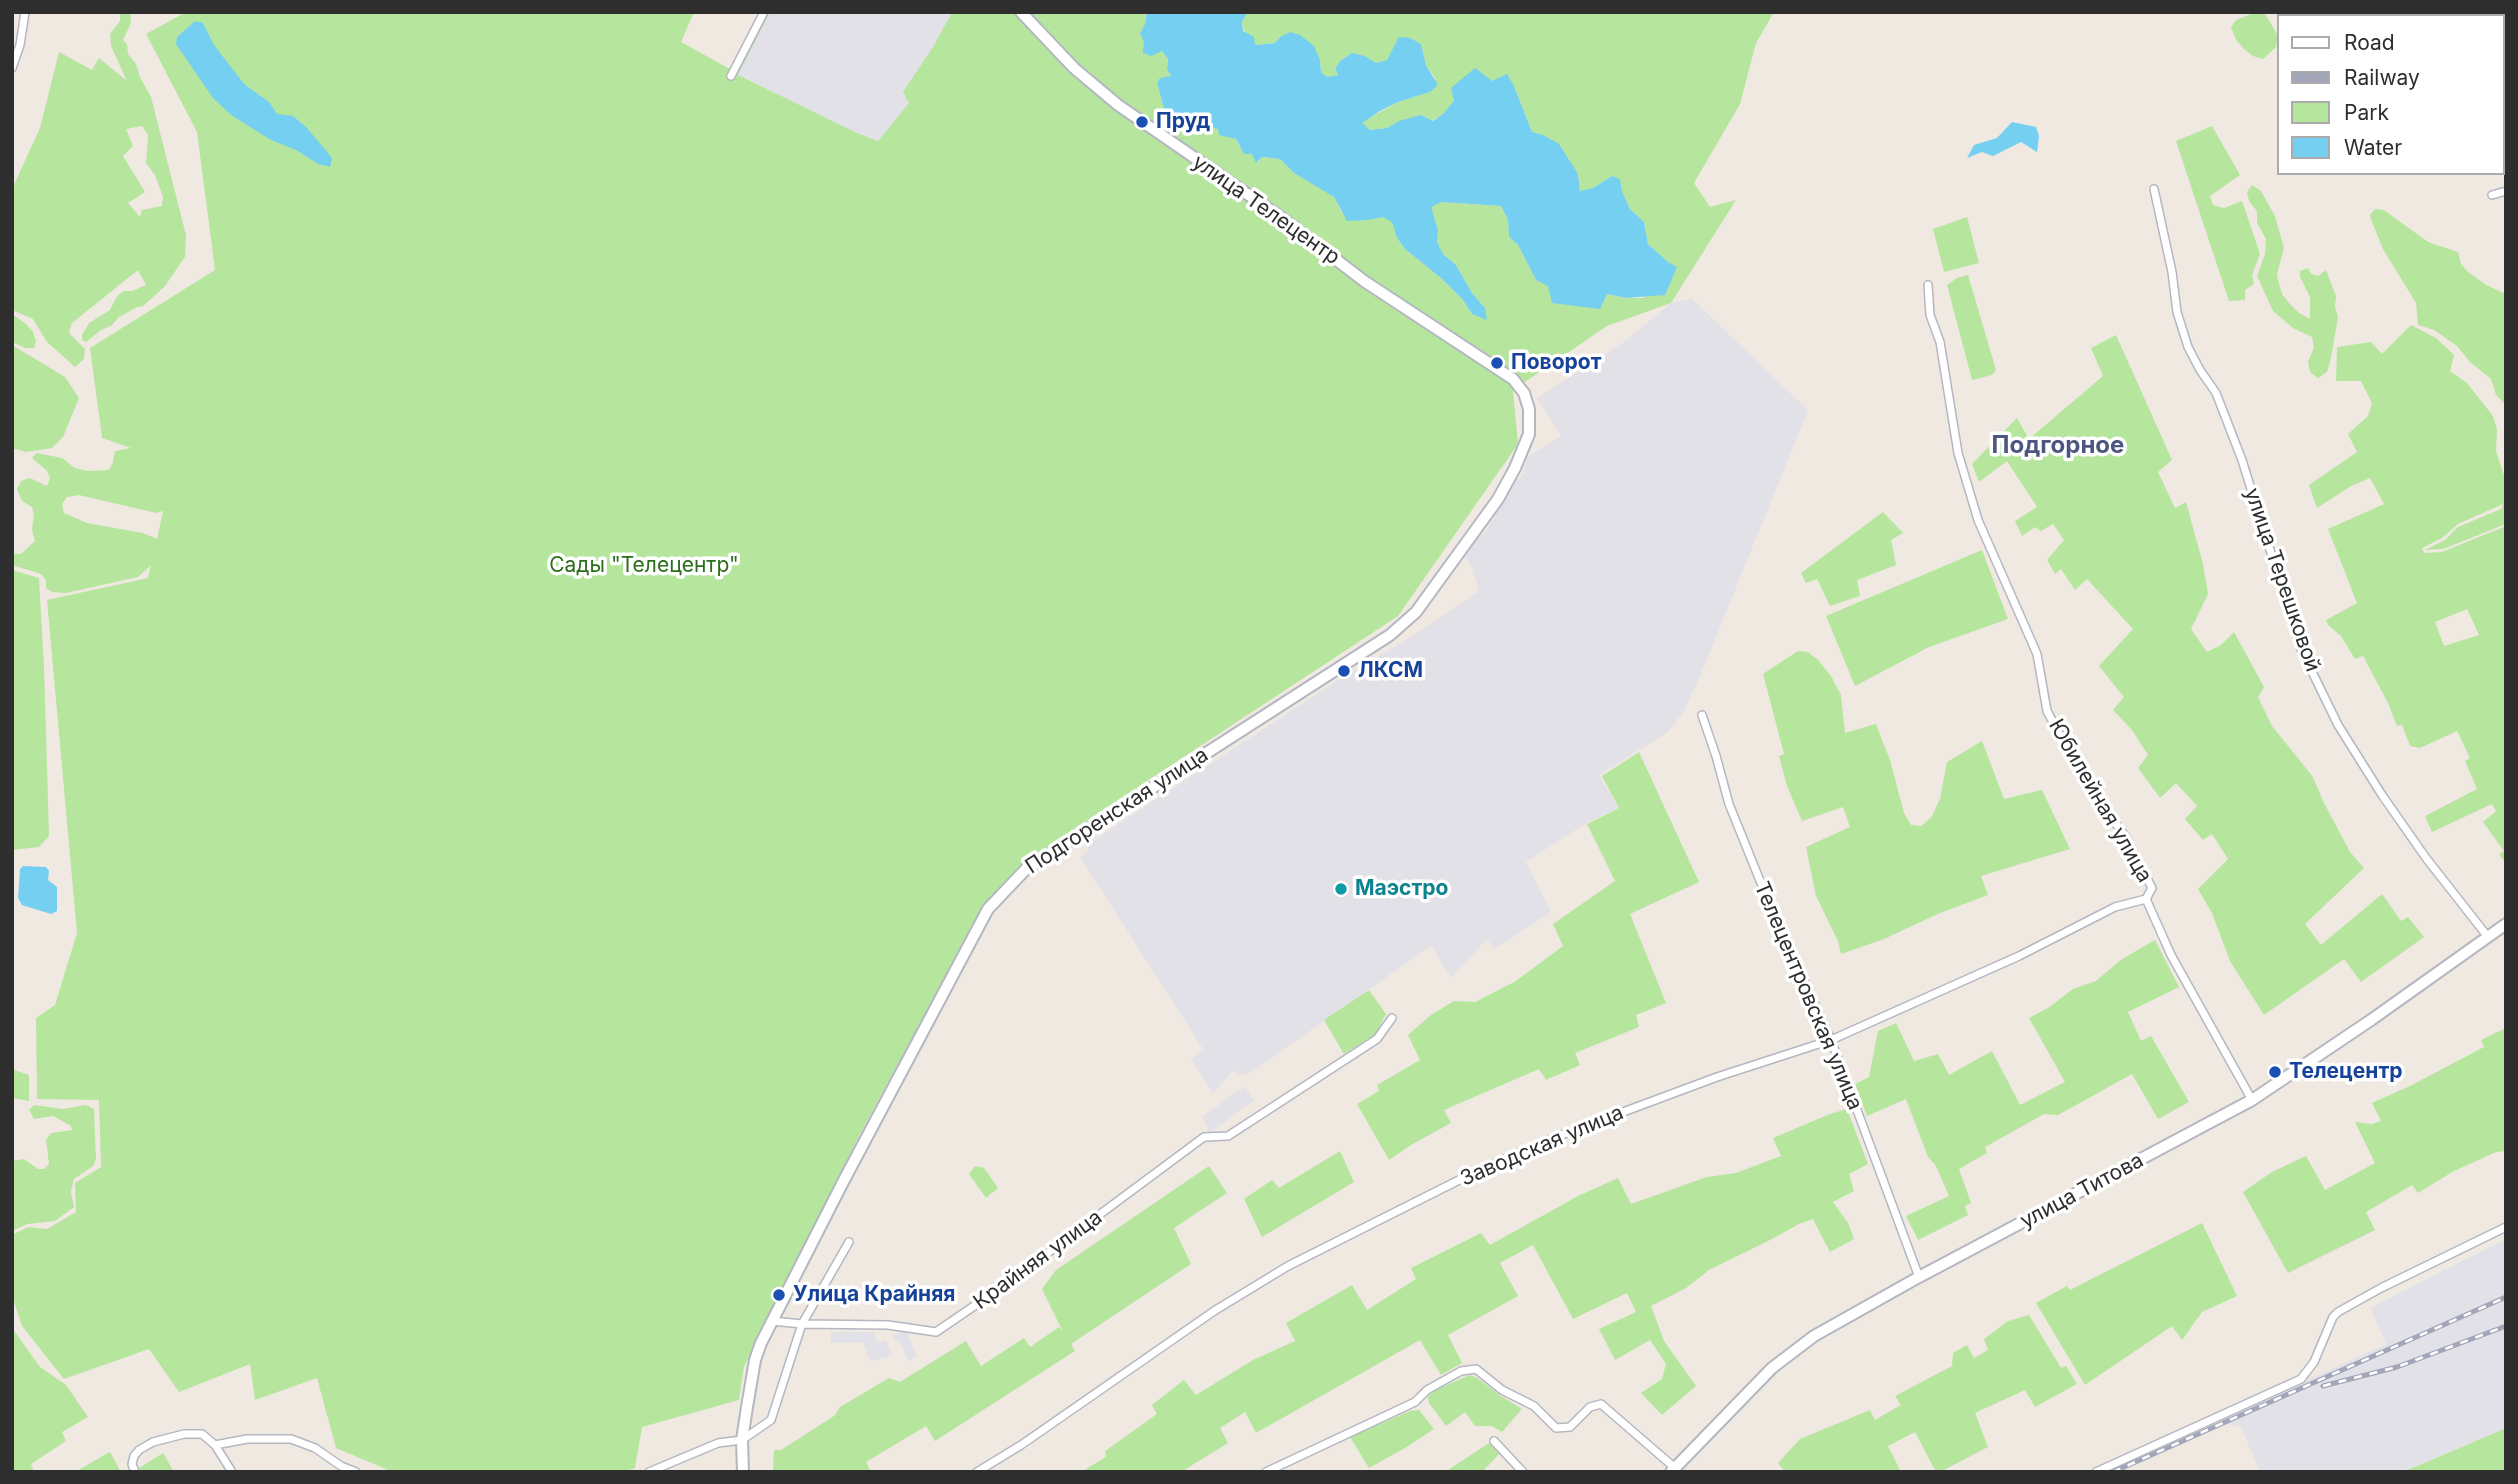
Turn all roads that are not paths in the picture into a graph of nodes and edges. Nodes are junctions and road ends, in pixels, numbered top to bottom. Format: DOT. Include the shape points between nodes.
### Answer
graph roads {
  1 [pos="25,12"];
  2 [pos="764,12"];
  3 [pos="1021,12"];
  4 [pos="12,68"];
  5 [pos="731,76"];
  6 [pos="2154,189"];
  7 [pos="2506,191"];
  8 [pos="2492,195"];
  9 [pos="1928,285"];
  10 [pos="1492,364"];
  11 [pos="1702,715"];
  12 [pos="2146,899"];
  13 [pos="2506,924"];
  14 [pos="2488,937"];
  15 [pos="1392,1018"];
  16 [pos="1831,1040"];
  17 [pos="2252,1100"];
  18 [pos="2506,1227"];
  19 [pos="849,1242"];
  20 [pos="1919,1277"];
  21 [pos="772,1321"];
  22 [pos="802,1324"];
  23 [pos="742,1440"];
  24 [pos="1494,1441"];
  25 [pos="215,1445"];
  26 [pos="1673,1470"];
  27 [pos="135,1472"];
  28 [pos="232,1472"];
  29 [pos="356,1472"];
  30 [pos="649,1472"];
  31 [pos="743,1472"];
  32 [pos="977,1472"];
  33 [pos="1266,1472"];
  34 [pos="1523,1472"];
  35 [pos="2096,1472"];
  1 -- 4 [label="street"];
  2 -- 5 [label="street"];
  3 -- 10 [label="street, улица Телецентр" via="1074,68 1118,105 1282,218 1364,281"];
  6 -- 14 [label="street, улица Терешковой" via="2188,347 2216,393 2242,460 2301,649 2337,725 2382,795"];
  7 -- 8 [label="street"];
  9 -- 12 [label="street, Юбилейная улица" via="1958,453 1978,520 2037,654 2048,711 2086,783 2125,836 2152,888"];
  10 -- 21 [label="street, Подгоренская улица" via="1524,393 1530,419 1525,446 1498,499 1416,612 1391,635 1026,869 1000,895 978,924"];
  11 -- 16 [label="street, Телецентровская улица" via="1749,854"];
  12 -- 16 [label="street, Заводская улица" via="2115,907"];
  12 -- 17 [label="street, Юбилейная улица" via="2171,955"];
  13 -- 14 [label="street, улица Титова"];
  14 -- 17 [label="street, улица Титова"];
  15 -- 22 [label="street, Крайняя улица" via="1377,1039 1228,1136 1203,1138 936,1332 888,1325"];
  16 -- 20 [label="street, Телецентровская улица"];
  16 -- 32 [label="street, Заводская улица" via="1556,1137 1331,1244 1214,1311"];
  17 -- 20 [label="street, улица Титова"];
  18 -- 35 [label="street" via="2338,1312 2301,1379"];
  19 -- 22 [label="street"];
  20 -- 26 [label="street, улица Титова" via="1840,1320 1783,1360"];
  21 -- 22 [label="street, Крайняя улица"];
  21 -- 23 [label="street, Подгоренская улица" via="755,1360"];
  22 -- 23 [label="street" via="771,1420"];
  23 -- 30 [label="street" via="718,1443"];
  23 -- 31 [label="street, Подгоренская улица"];
  24 -- 34 [label="street"];
  25 -- 27 [label="street" via="202,1434 167,1437 134,1456"];
  25 -- 28 [label="street"];
  25 -- 29 [label="street" via="291,1439"];
  26 -- 33 [label="street" via="1601,1404 1570,1427 1556,1428 1534,1406 1502,1390 1476,1369 1461,1371 1415,1402"];
}
